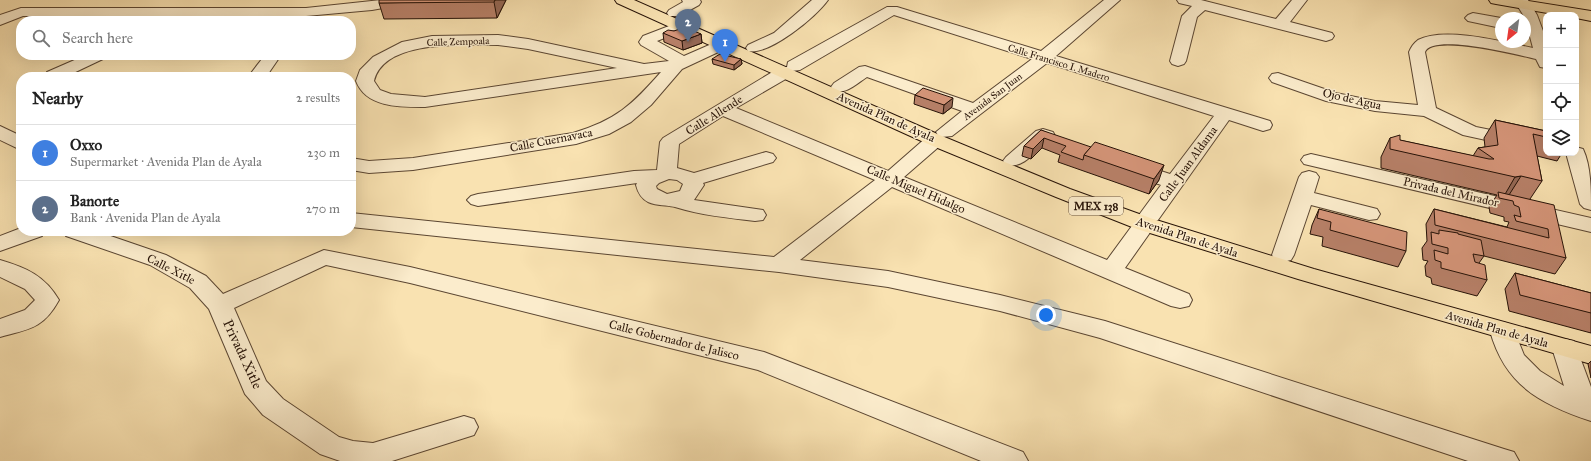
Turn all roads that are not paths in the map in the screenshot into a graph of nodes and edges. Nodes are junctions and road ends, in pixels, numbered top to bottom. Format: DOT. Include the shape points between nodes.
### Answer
graph roads {
  1 [pos="11,0"];
  2 [pos="406,0"];
  3 [pos="622,0"];
  4 [pos="645,0"];
  5 [pos="821,0"];
  6 [pos="1112,0"];
  7 [pos="1184,0"];
  8 [pos="1300,0"];
  9 [pos="1496,0"];
  10 [pos="1522,3"];
  11 [pos="1212,4"];
  12 [pos="335,5"];
  13 [pos="687,8"];
  14 [pos="892,10"];
  15 [pos="129,11"];
  16 [pos="21,12"];
  17 [pos="1529,12"];
  18 [pos="118,16"];
  19 [pos="274,16"];
  20 [pos="306,16"];
  21 [pos="1591,16"];
  22 [pos="1473,18"];
  23 [pos="0,20"];
  24 [pos="1495,22"];
  25 [pos="1280,24"];
  26 [pos="1531,29"];
  27 [pos="1326,36"];
  28 [pos="723,44"];
  29 [pos="754,48"];
  30 [pos="1543,55"];
  31 [pos="1043,58"];
  32 [pos="596,59"];
  33 [pos="1543,59"];
  34 [pos="88,60"];
  35 [pos="270,60"];
  36 [pos="1178,61"];
  37 [pos="679,63"];
  38 [pos="644,69"];
  39 [pos="790,69"];
  40 [pos="61,72"];
  41 [pos="260,72"];
  42 [pos="1278,78"];
  43 [pos="579,79"];
  44 [pos="840,87"];
  45 [pos="722,109"];
  46 [pos="974,110"];
  47 [pos="1428,111"];
  48 [pos="1225,113"];
  49 [pos="1263,125"];
  50 [pos="0,132"];
  51 [pos="940,136"];
  52 [pos="16,141"];
  53 [pos="1065,143"];
  54 [pos="1543,146"];
  55 [pos="1575,156"];
  56 [pos="766,158"];
  57 [pos="1013,161"];
  58 [pos="1116,162"];
  59 [pos="356,165"];
  60 [pos="660,175"];
  61 [pos="891,178"];
  62 [pos="1308,178"];
  63 [pos="692,180"];
  64 [pos="1175,183"];
  65 [pos="478,200"];
  66 [pos="678,200"];
  67 [pos="1591,204"];
  68 [pos="1369,214"];
  69 [pos="755,215"];
  70 [pos="1148,219"];
  71 [pos="356,221"];
  72 [pos="1591,225"];
  73 [pos="21,236"];
  74 [pos="88,236"];
  75 [pos="0,244"];
  76 [pos="1283,255"];
  77 [pos="779,265"];
  78 [pos="0,268"];
  79 [pos="1111,271"];
  80 [pos="1180,300"];
  81 [pos="220,305"];
  82 [pos="0,328"];
  83 [pos="1503,330"];
  84 [pos="1591,341"];
  85 [pos="1565,348"];
  86 [pos="1591,355"];
  87 [pos="1588,408"];
  88 [pos="464,427"];
  89 [pos="1014,461"];
  90 [pos="1504,461"];
  1 -- 16 [label="street"];
  2 -- 12 [label="street"];
  3 -- 13 [label="main road, Avenida Plan de Ayala / MEX 138"];
  4 -- 13 [label="main road, Avenida Plan de Ayala / MEX 138"];
  5 -- 29 [label="street" via="780,36"];
  6 -- 31 [label="street, Avenida San Juan"];
  7 -- 11 [label="street"];
  8 -- 25 [label="street"];
  9 -- 10 [label="main road"];
  10 -- 17 [label="street"];
  10 -- 21 [label="main road"];
  11 -- 25 [label="street"];
  11 -- 36 [label="street" via="1190,16"];
  12 -- 20 [label="street"];
  13 -- 28 [label="main road, Avenida Plan de Ayala / MEX 138"];
  13 -- 29 [label="main road, Avenida Plan de Ayala / MEX 138"];
  13 -- 37 [label="street" via="647,42"];
  14 -- 31 [label="street, Calle Francisco I. Madero"];
  14 -- 39 [label="street, Calle Allende"];
  15 -- 16 [label="street"];
  15 -- 18 [label="street"];
  15 -- 19 [label="street"];
  16 -- 23 [label="street"];
  22 -- 24 [label="street"];
  25 -- 27 [label="street"];
  26 -- 30 [label="street"];
  28 -- 37 [label="street, Calle Cuernavaca"];
  28 -- 39 [label="main road, Avenida Plan de Ayala / MEX 138"];
  29 -- 39 [label="main road, Avenida Plan de Ayala / MEX 138"];
  31 -- 46 [label="street, Avenida San Juan"];
  31 -- 48 [label="street, Calle Francisco I. Madero"];
  32 -- 38 [label="street, Calle Zempoala"];
  32 -- 43 [label="street"];
  32 -- 43 [label="street, Calle Zempoala" via="498,40 432,41 408,45 380,60 368,70 365,81 369,90 383,97 402,102 425,102"];
  33 -- 47 [label="street" via="1462,41 1428,41 1420,45 1416,52"];
  34 -- 40 [label="street"];
  35 -- 41 [label="street"];
  37 -- 38 [label="street, Calle Zempoala"];
  37 -- 59 [label="street, Calle Cuernavaca" via="645,101 625,118 602,130 576,138 414,164"];
  38 -- 43 [label="street, Calle Zempoala"];
  39 -- 44 [label="main road, Avenida Plan de Ayala / MEX 138"];
  39 -- 45 [label="street, Calle Allende"];
  39 -- 51 [label="main road, Avenida Plan de Ayala / MEX 138"];
  42 -- 47 [label="street, Ojo de Agua" via="1332,97 1375,106"];
  44 -- 46 [label="street" via="865,72"];
  44 -- 51 [label="main road, Avenida Plan de Ayala / MEX 138"];
  45 -- 60 [label="street, Calle Allende" via="670,142"];
  45 -- 61 [label="street, Calle Miguel Hidalgo"];
  46 -- 51 [label="street, Avenida San Juan"];
  47 -- 54 [label="street" via="1470,131"];
  48 -- 49 [label="street, Calle Francisco I. Madero"];
  48 -- 64 [label="street, Calle Juan Aldama"];
  50 -- 52 [label="street"];
  51 -- 57 [label="main road, Avenida Plan de Ayala / MEX 138"];
  51 -- 61 [label="street, Avenida San Juan"];
  51 -- 70 [label="main road, Avenida Plan de Ayala / MEX 138" via="1063,193"];
  53 -- 57 [label="street" via="1043,135"];
  55 -- 67 [label="street"];
  56 -- 63 [label="street"];
  57 -- 70 [label="main road, Avenida Plan de Ayala / MEX 138"];
  58 -- 64 [label="street"];
  60 -- 63 [label="street" via="677,173"];
  60 -- 65 [label="street"];
  60 -- 66 [label="street" via="648,182 645,187 646,193 658,200"];
  61 -- 77 [label="street, Avenida San Juan"];
  61 -- 79 [label="street, Calle Miguel Hidalgo"];
  62 -- 68 [label="street"];
  62 -- 72 [label="street, Privada del Mirador"];
  62 -- 76 [label="street"];
  63 -- 66 [label="street" via="692,191"];
  64 -- 70 [label="street, Calle Juan Aldama"];
  66 -- 69 [label="street" via="690,206"];
  70 -- 76 [label="main road, Avenida Plan de Ayala / MEX 138"];
  70 -- 79 [label="street, Calle Juan Aldama"];
  70 -- 83 [label="main road, Avenida Plan de Ayala / MEX 138" via="1306,274"];
  71 -- 77 [label="street"];
  73 -- 75 [label="street"];
  74 -- 81 [label="street, Calle Xitle" via="158,260 198,282"];
  76 -- 84 [label="main road, Avenida Plan de Ayala / MEX 138"];
  77 -- 90 [label="street" via="888,279 1000,302 1105,330"];
  78 -- 82 [label="street" via="31,281 42,289 47,300 42,311 29,320"];
  79 -- 80 [label="street, Calle Miguel Hidalgo"];
  81 -- 88 [label="street, Privada Xitle" via="255,387 273,407 330,446 353,453 373,455"];
  81 -- 89 [label="street, Calle Gobernador de Jalisco" via="324,257 418,277 764,362"];
  83 -- 85 [label="main road, Avenida Plan de Ayala / MEX 138"];
  83 -- 87 [label="street" via="1515,362 1528,375 1545,389"];
  85 -- 86 [label="main road, Avenida Plan de Ayala / MEX 138"];
  85 -- 87 [label="street"];
}
